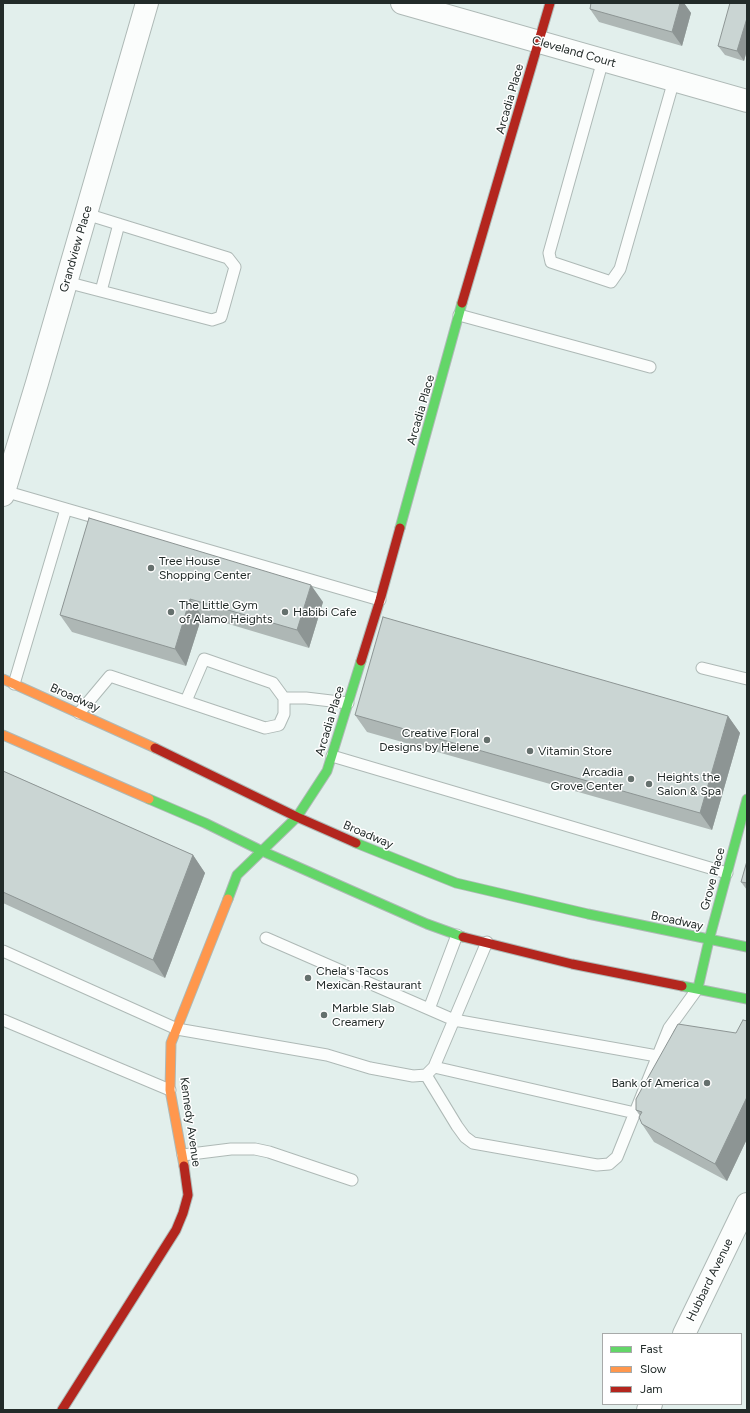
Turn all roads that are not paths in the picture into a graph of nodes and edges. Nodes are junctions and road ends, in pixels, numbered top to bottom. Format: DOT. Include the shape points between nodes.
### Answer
graph roads {
  1 [pos="147,3"];
  2 [pos="402,3"];
  3 [pos="550,3"];
  4 [pos="539,42"];
  5 [pos="603,60"];
  6 [pos="674,80"];
  7 [pos="747,101"];
  8 [pos="86,214"];
  9 [pos="119,224"];
  10 [pos="66,282"];
  11 [pos="101,291"];
  12 [pos="460,315"];
  13 [pos="650,367"];
  14 [pos="4,493"];
  15 [pos="66,509"];
  16 [pos="380,600"];
  17 [pos="702,668"];
  18 [pos="3,679"];
  19 [pos="747,680"];
  20 [pos="14,684"];
  21 [pos="284,698"];
  22 [pos="186,701"];
  23 [pos="348,703"];
  24 [pos="79,713"];
  25 [pos="3,735"];
  26 [pos="332,756"];
  27 [pos="747,799"];
  28 [pos="297,817"];
  29 [pos="262,851"];
  30 [pos="727,873"];
  31 [pos="457,935"];
  32 [pos="266,938"];
  33 [pos="709,940"];
  34 [pos="487,942"];
  35 [pos="747,947"];
  36 [pos="3,951"];
  37 [pos="698,988"];
  38 [pos="747,999"];
  39 [pos="429,1009"];
  40 [pos="3,1020"];
  41 [pos="454,1020"];
  42 [pos="177,1029"];
  43 [pos="657,1056"];
  44 [pos="434,1067"];
  45 [pos="426,1075"];
  46 [pos="170,1090"];
  47 [pos="635,1113"];
  48 [pos="183,1155"];
  49 [pos="352,1180"];
  50 [pos="744,1216"];
  51 [pos="685,1333"];
  52 [pos="62,1410"];
  1 -- 8 [label="street, Grandview Place"];
  2 -- 4 [label="street, Cleveland Court"];
  3 -- 4 [label="street, Arcadia Place"];
  4 -- 5 [label="street, Cleveland Court"];
  4 -- 12 [label="street, Arcadia Place"];
  5 -- 6 [label="street, Cleveland Court"];
  5 -- 6 [label="lane" via="549,252 551,262 611,282 620,269"];
  6 -- 7 [label="street, Cleveland Court"];
  8 -- 9 [label="lane"];
  8 -- 10 [label="street, Grandview Place"];
  9 -- 11 [label="lane"];
  9 -- 11 [label="lane" via="228,258 235,267 221,317 212,320"];
  10 -- 11 [label="lane"];
  10 -- 14 [label="street, Grandview Place"];
  12 -- 13 [label="lane"];
  12 -- 16 [label="street, Arcadia Place"];
  14 -- 15 [label="lane"];
  15 -- 16 [label="lane"];
  15 -- 20 [label="lane"];
  16 -- 23 [label="street, Arcadia Place"];
  17 -- 19 [label="lane"];
  18 -- 20 [label="street, Broadway"];
  20 -- 24 [label="street, Broadway"];
  21 -- 22 [label="lane" via="284,714 279,725 265,728"];
  21 -- 22 [label="lane" via="273,683 204,659"];
  21 -- 23 [label="lane"];
  22 -- 24 [label="lane" via="110,676"];
  23 -- 26 [label="street, Arcadia Place"];
  24 -- 28 [label="street, Broadway"];
  25 -- 29 [label="street" via="205,823"];
  26 -- 28 [label="street, Arcadia Place" via="327,771"];
  26 -- 30 [label="lane"];
  27 -- 30 [label="street, Grove Place"];
  28 -- 29 [label="street, Kennedy Avenue"];
  28 -- 33 [label="street, Broadway" via="456,883"];
  29 -- 31 [label="street"];
  29 -- 42 [label="street, Kennedy Avenue" via="237,875"];
  30 -- 33 [label="street, Grove Place"];
  31 -- 34 [label="street"];
  31 -- 39 [label="lane"];
  32 -- 39 [label="lane"];
  33 -- 35 [label="street, Broadway"];
  33 -- 37 [label="street, Grove Place"];
  34 -- 37 [label="street" via="572,964"];
  34 -- 41 [label="lane"];
  36 -- 42 [label="lane"];
  37 -- 38 [label="street"];
  37 -- 43 [label="lane" via="669,1028"];
  39 -- 41 [label="lane"];
  40 -- 46 [label="lane"];
  41 -- 43 [label="lane"];
  41 -- 44 [label="lane"];
  42 -- 45 [label="lane" via="326,1055 370,1068 413,1076"];
  42 -- 46 [label="street, Kennedy Avenue" via="171,1043"];
  43 -- 47 [label="lane"];
  44 -- 45 [label="lane"];
  44 -- 47 [label="lane"];
  45 -- 47 [label="lane" via="457,1126 473,1143 597,1165 609,1164 617,1157"];
  46 -- 48 [label="street, Kennedy Avenue"];
  48 -- 49 [label="lane" via="255,1149"];
  48 -- 52 [label="street, Kennedy Avenue" via="188,1195 176,1230"];
  50 -- 51 [label="street, Hubbard Avenue"];
}
